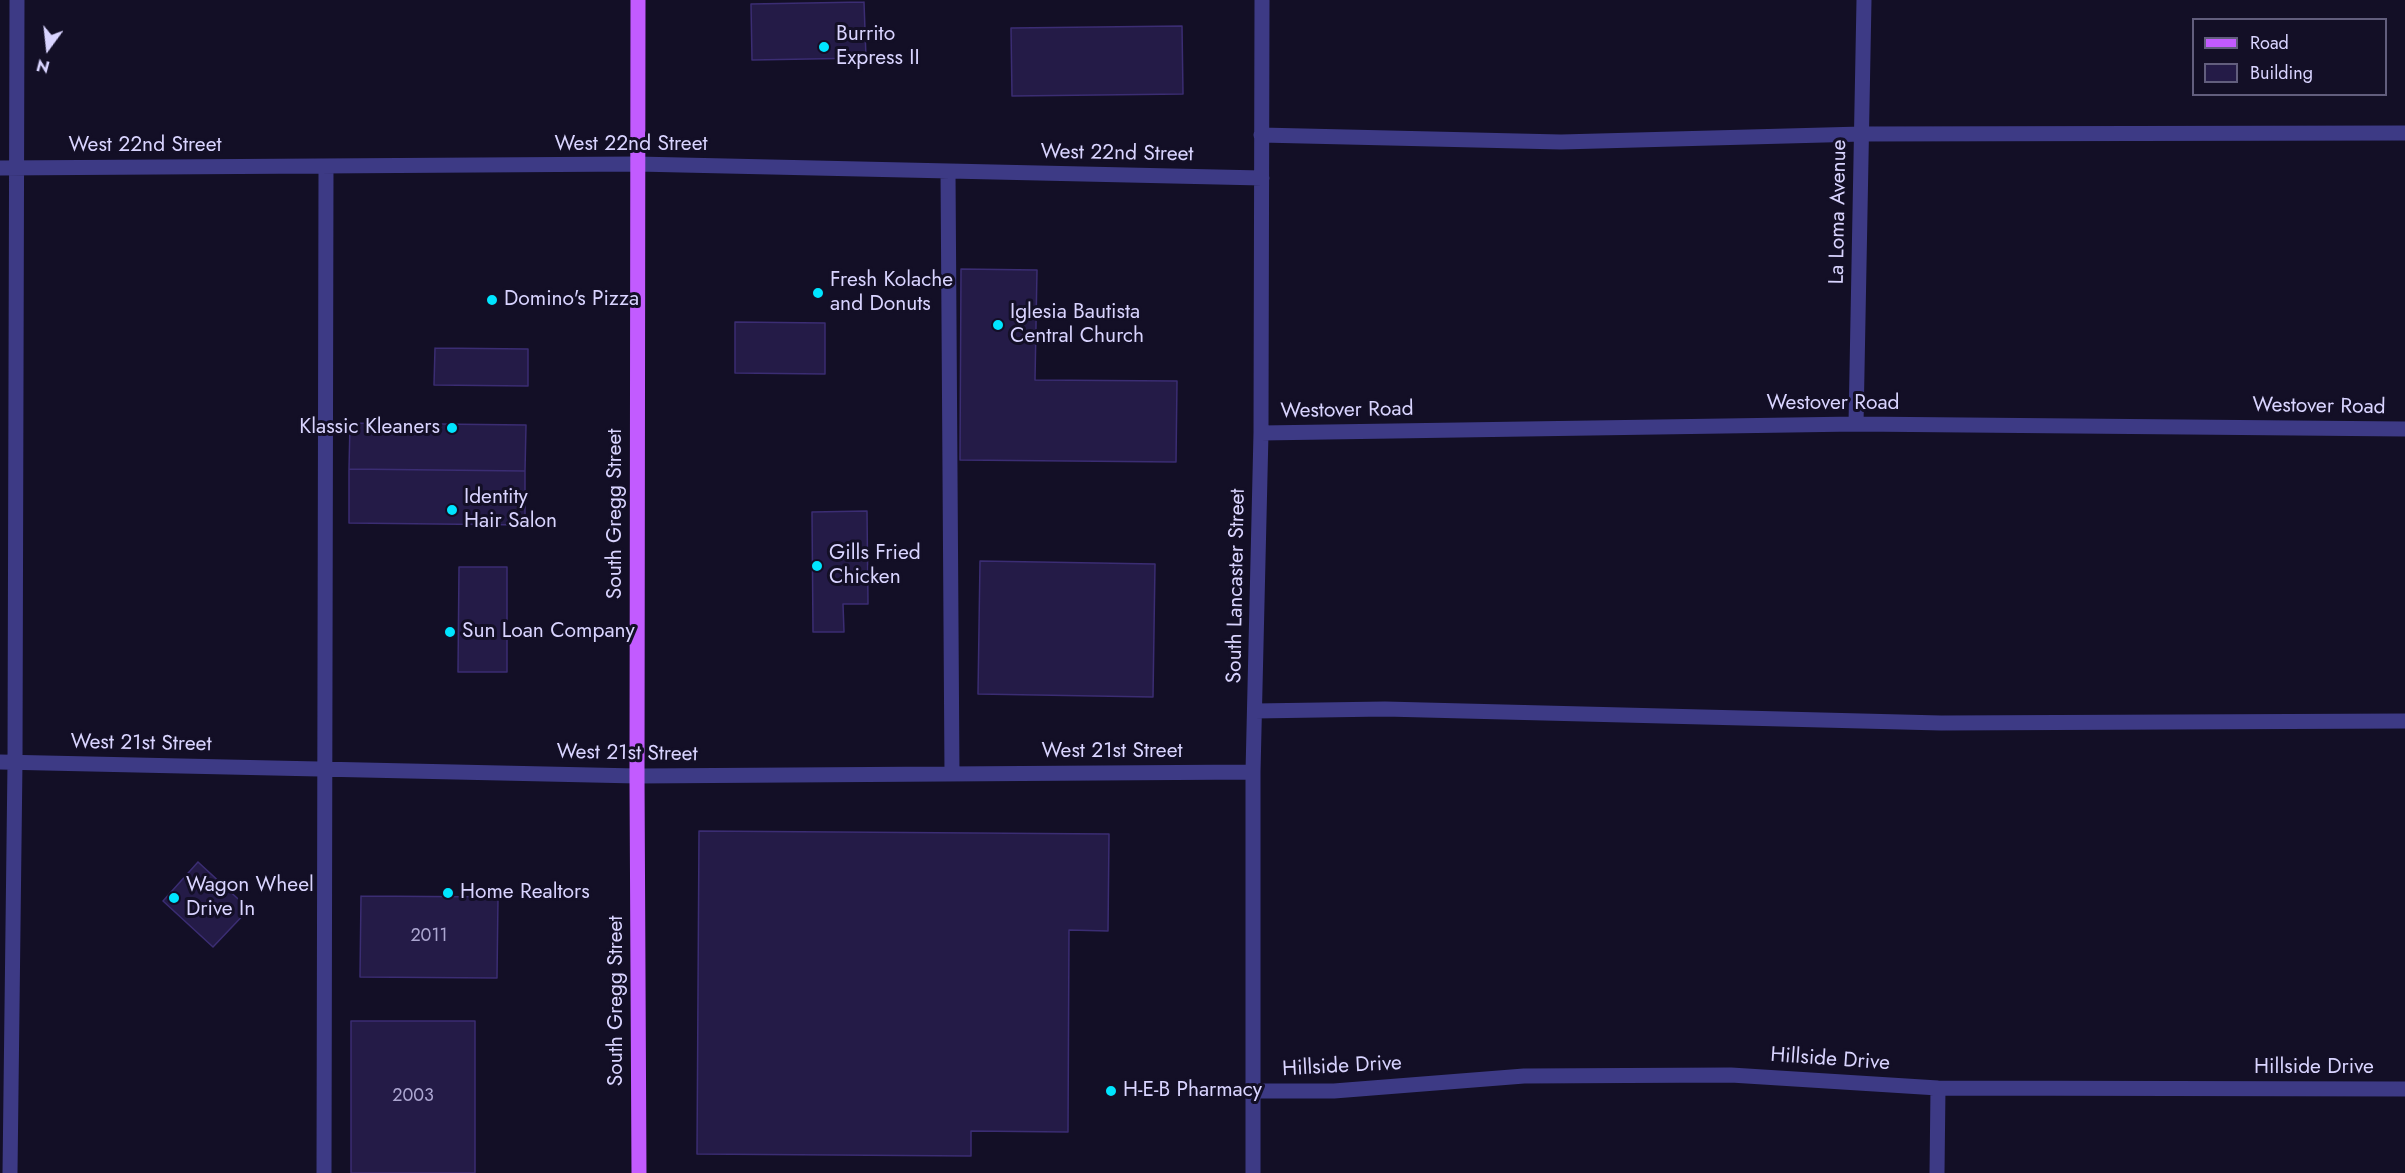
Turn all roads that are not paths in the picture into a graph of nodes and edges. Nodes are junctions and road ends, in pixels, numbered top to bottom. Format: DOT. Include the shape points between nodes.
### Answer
graph roads {
  1 [pos="17,0"];
  2 [pos="638,0"];
  3 [pos="1262,0"];
  4 [pos="1864,0"];
  5 [pos="2405,133"];
  6 [pos="1862,134"];
  7 [pos="1261,135"];
  8 [pos="637,164"];
  9 [pos="326,166"];
  10 [pos="8,168"];
  11 [pos="948,171"];
  12 [pos="1262,178"];
  13 [pos="1856,424"];
  14 [pos="2405,429"];
  15 [pos="1261,433"];
  16 [pos="1255,711"];
  17 [pos="2405,721"];
  18 [pos="8,762"];
  19 [pos="325,769"];
  20 [pos="1253,772"];
  21 [pos="952,774"];
  22 [pos="637,776"];
  23 [pos="1938,1089"];
  24 [pos="2405,1089"];
  25 [pos="1253,1091"];
  26 [pos="10,1173"];
  27 [pos="324,1173"];
  28 [pos="639,1173"];
  29 [pos="1253,1173"];
  30 [pos="1937,1173"];
  1 -- 10 [label="street"];
  2 -- 8 [label="main road, South Gregg Street"];
  3 -- 7 [label="street, South Lancaster Street"];
  4 -- 6 [label="street, La Loma Avenue"];
  5 -- 6 [label="street"];
  6 -- 7 [label="street" via="1561,142"];
  6 -- 13 [label="street, La Loma Avenue"];
  7 -- 12 [label="street, South Lancaster Street"];
  8 -- 9 [label="street, West 22nd Street"];
  8 -- 11 [label="street, West 22nd Street"];
  8 -- 22 [label="main road, South Gregg Street"];
  9 -- 10 [label="street, West 22nd Street"];
  9 -- 19 [label="street"];
  10 -- 18 [label="street"];
  11 -- 12 [label="street, West 22nd Street"];
  11 -- 21 [label="street"];
  12 -- 15 [label="street, South Lancaster Street"];
  13 -- 14 [label="street, Westover Road"];
  13 -- 15 [label="street, Westover Road"];
  15 -- 16 [label="street, South Lancaster Street"];
  16 -- 17 [label="street" via="1385,709 1941,723"];
  16 -- 20 [label="street, South Lancaster Street"];
  18 -- 19 [label="street, West 21st Street"];
  18 -- 26 [label="street"];
  19 -- 22 [label="street, West 21st Street"];
  19 -- 27 [label="street"];
  20 -- 21 [label="street, West 21st Street"];
  20 -- 25 [label="street, South Lancaster Street"];
  21 -- 22 [label="street, West 21st Street"];
  22 -- 28 [label="main road, South Gregg Street"];
  23 -- 24 [label="street, Hillside Drive"];
  23 -- 25 [label="street, Hillside Drive" via="1731,1075 1524,1077 1334,1091"];
  23 -- 30 [label="street"];
  25 -- 29 [label="street, South Lancaster Street"];
}
